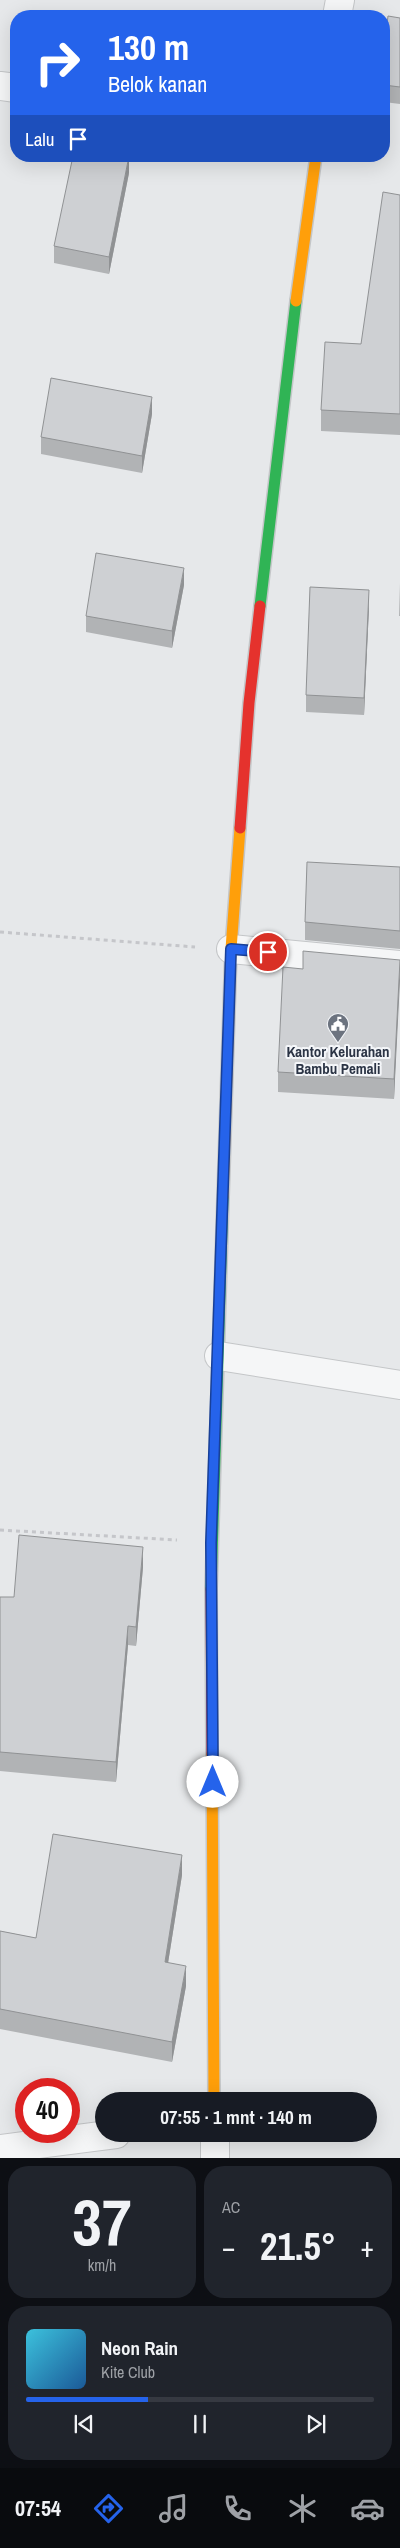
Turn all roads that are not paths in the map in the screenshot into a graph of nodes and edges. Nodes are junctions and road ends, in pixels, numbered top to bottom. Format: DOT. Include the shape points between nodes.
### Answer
graph roads {
  1 [pos="315,162"];
  2 [pos="231,949"];
  3 [pos="400,965"];
  4 [pos="219,1356"];
  5 [pos="400,1385"];
  6 [pos="214,2092"];
  7 [pos="95,2137"];
  8 [pos="215,2142"];
  9 [pos="0,2149"];
  10 [pos="215,2158"];
  1 -- 2 [label="street" via="284,390 250,694"];
  2 -- 3 [label="street"];
  2 -- 4 [label="street"];
  4 -- 5 [label="street"];
  4 -- 6 [label="street" via="211,1543"];
  7 -- 9 [label="street"];
  8 -- 10 [label="street"];
}
